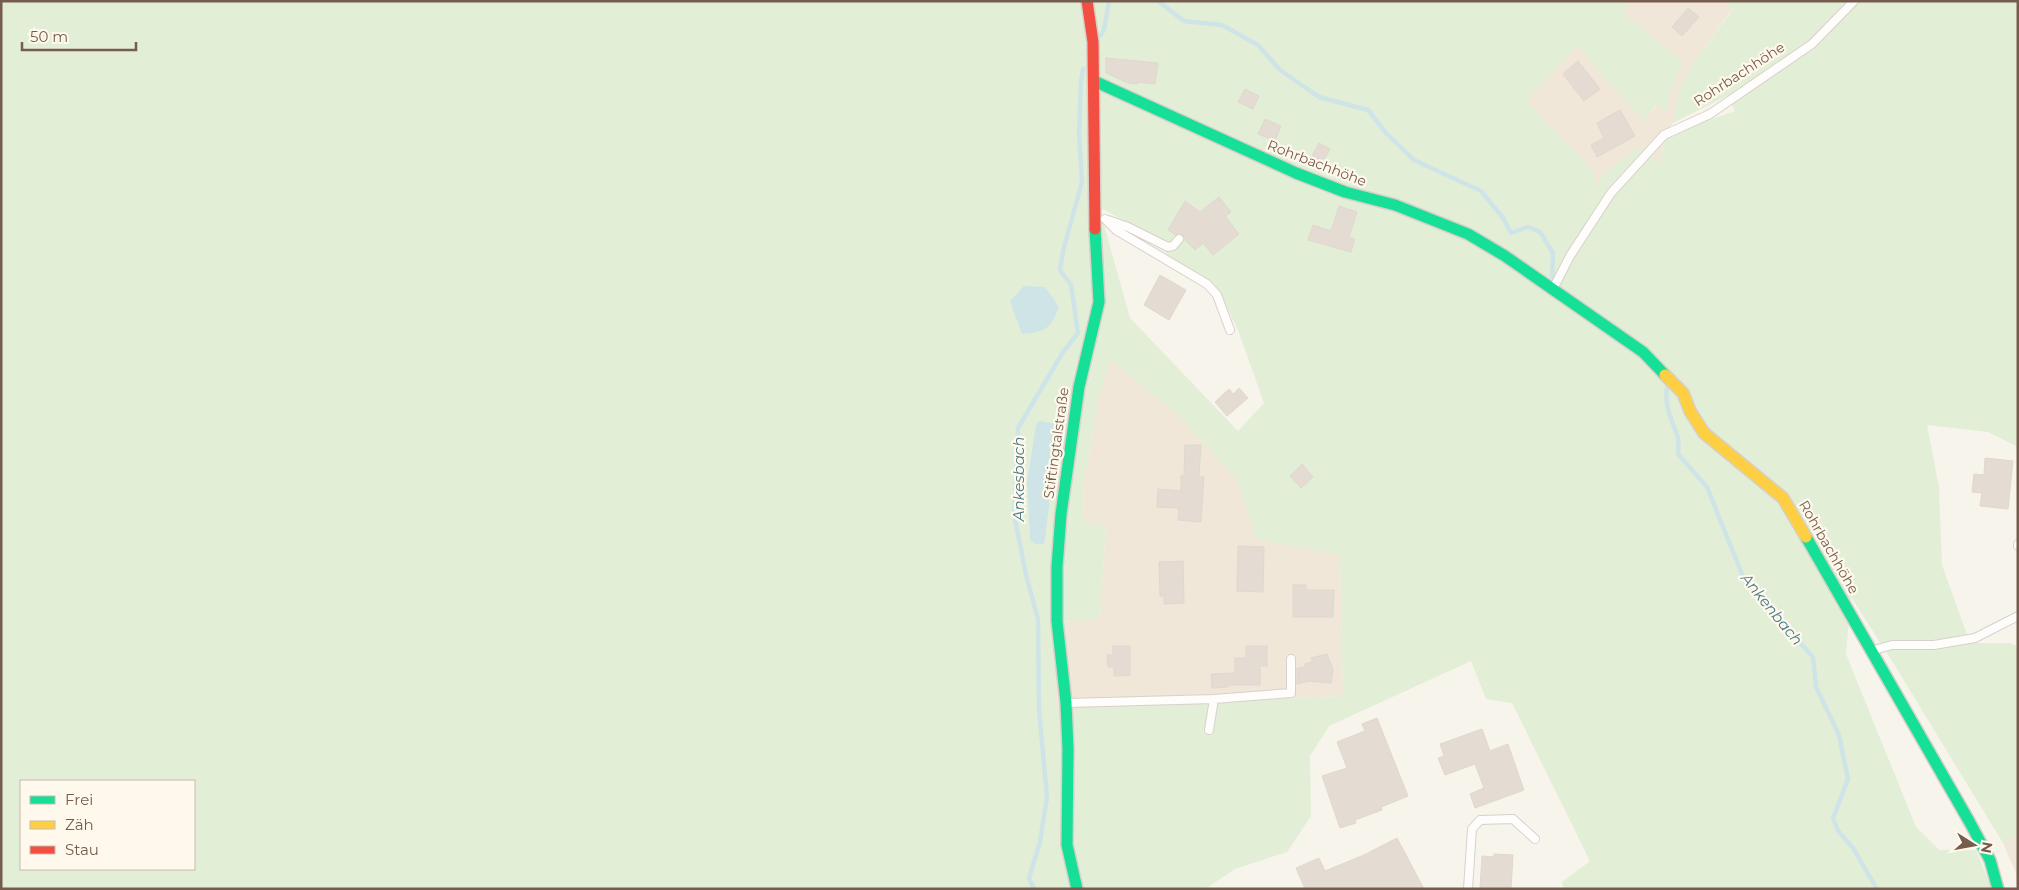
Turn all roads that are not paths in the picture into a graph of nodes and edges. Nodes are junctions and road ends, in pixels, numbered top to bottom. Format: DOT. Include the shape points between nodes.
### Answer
graph roads {
  1 [pos="1087,1"];
  2 [pos="1854,1"];
  3 [pos="1094,81"];
  4 [pos="1099,217"];
  5 [pos="1179,239"];
  6 [pos="1553,290"];
  7 [pos="1230,330"];
  8 [pos="2018,616"];
  9 [pos="1872,650"];
  10 [pos="1291,659"];
  11 [pos="1214,699"];
  12 [pos="1066,703"];
  13 [pos="1209,730"];
  14 [pos="1535,839"];
  15 [pos="1077,889"];
  16 [pos="1468,889"];
  17 [pos="1998,889"];
  1 -- 3 [label="street, Stiftingtalstraße"];
  2 -- 6 [label="lane, Rohrbachhöhe" via="1812,44 1710,114 1664,134 1612,193 1570,256"];
  3 -- 4 [label="street, Stiftingtalstraße"];
  3 -- 6 [label="street, Rohrbachhöhe" via="1296,173 1345,192 1394,205 1468,234"];
  4 -- 5 [label="lane" via="1168,247"];
  4 -- 7 [label="lane" via="1207,284 1217,295"];
  4 -- 12 [label="street, Stiftingtalstraße" via="1099,302 1079,387 1057,567 1057,621"];
  6 -- 9 [label="street, Rohrbachhöhe" via="1643,352 1683,394 1704,433 1783,498"];
  8 -- 9 [label="lane" via="1975,638"];
  9 -- 17 [label="street, Rohrbachhöhe" via="1990,860"];
  10 -- 11 [label="lane" via="1291,693"];
  11 -- 12 [label="lane"];
  11 -- 13 [label="lane"];
  12 -- 15 [label="street, Stiftingtalstraße" via="1067,846"];
  14 -- 16 [label="lane" via="1513,819 1480,820 1472,829"];
}
